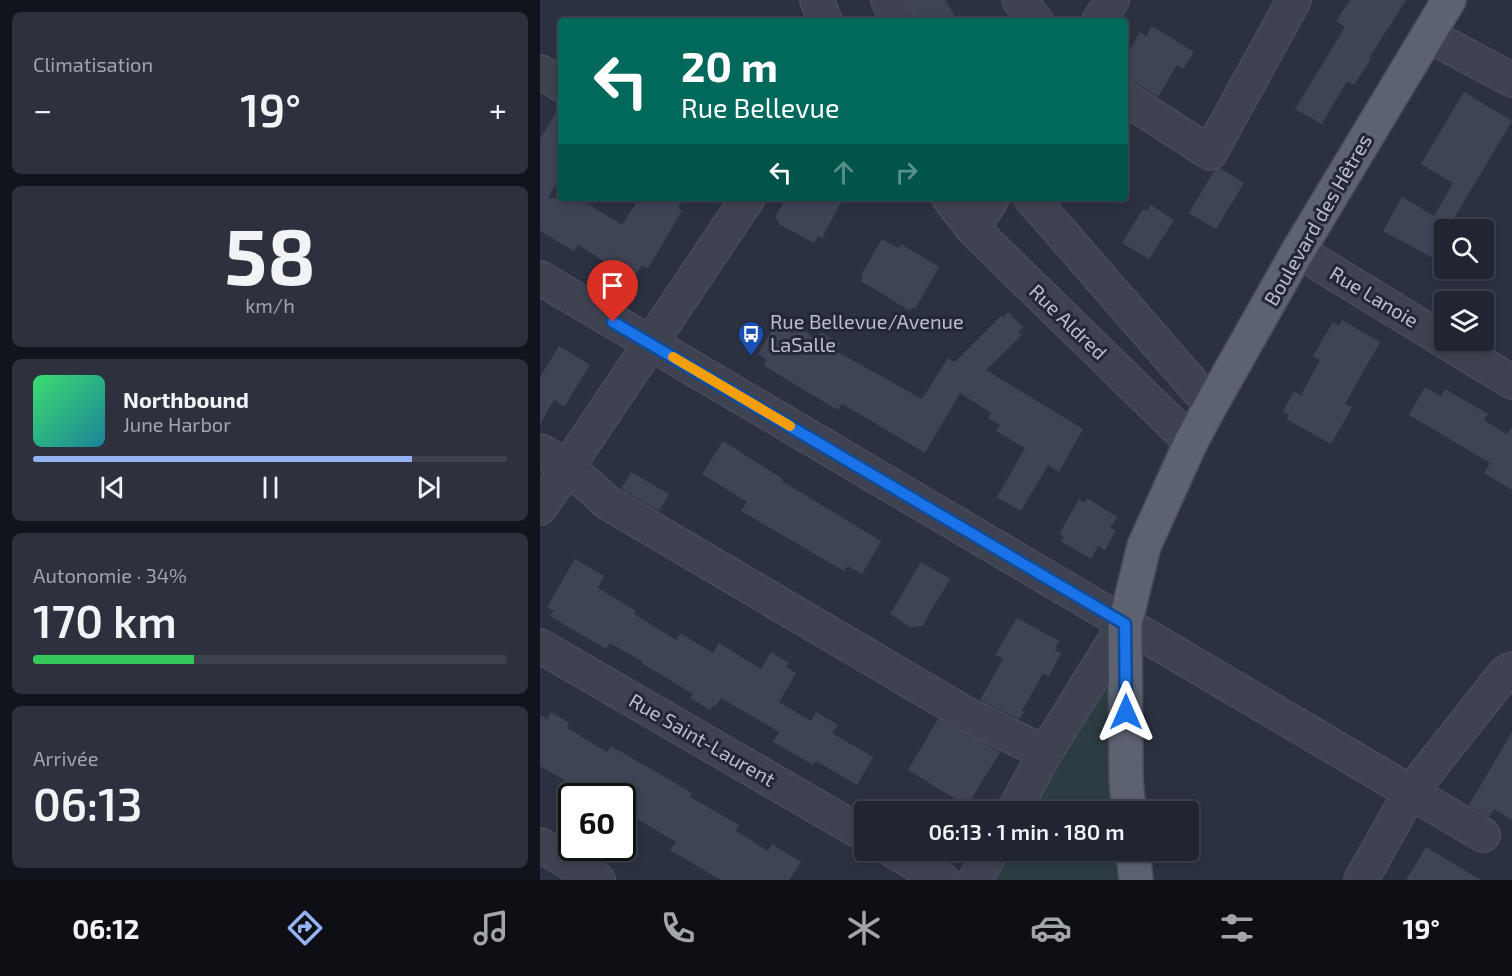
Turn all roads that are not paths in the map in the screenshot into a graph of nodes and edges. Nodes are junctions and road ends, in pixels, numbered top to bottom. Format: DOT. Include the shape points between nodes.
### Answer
graph roads {
  1 [pos="817,0"];
  2 [pos="837,0"];
  3 [pos="888,0"];
  4 [pos="1019,0"];
  5 [pos="1112,0"];
  6 [pos="1294,0"];
  7 [pos="1449,0"];
  8 [pos="824,18"];
  9 [pos="832,18"];
  10 [pos="897,18"];
  11 [pos="1034,18"];
  12 [pos="1101,18"];
  13 [pos="1428,34"];
  14 [pos="540,72"];
  15 [pos="1512,80"];
  16 [pos="558,82"];
  17 [pos="1128,100"];
  18 [pos="746,201"];
  19 [pos="951,201"];
  20 [pos="990,201"];
  21 [pos="1034,201"];
  22 [pos="973,229"];
  23 [pos="1298,251"];
  24 [pos="540,278"];
  25 [pos="650,344"];
  26 [pos="1512,382"];
  27 [pos="1211,405"];
  28 [pos="1191,442"];
  29 [pos="554,459"];
  30 [pos="540,508"];
  31 [pos="1125,624"];
  32 [pos="540,646"];
  33 [pos="1512,669"];
  34 [pos="1045,753"];
  35 [pos="1410,793"];
  36 [pos="1019,801"];
  37 [pos="1129,801"];
  38 [pos="854,828"];
  39 [pos="1483,836"];
  40 [pos="540,845"];
  41 [pos="911,861"];
  42 [pos="986,861"];
  43 [pos="1134,861"];
  44 [pos="598,880"];
  45 [pos="943,880"];
  46 [pos="975,880"];
  47 [pos="1136,880"];
  48 [pos="1361,880"];
  1 -- 8 [label="street"];
  2 -- 9 [label="street"];
  3 -- 10 [label="street"];
  4 -- 11 [label="street"];
  5 -- 12 [label="street"];
  6 -- 17 [label="street" via="1210,153"];
  7 -- 13 [label="main road, Boulevard des Hêtres"];
  13 -- 15 [label="street"];
  13 -- 23 [label="main road, Boulevard des Hêtres"];
  14 -- 16 [label="street"];
  18 -- 25 [label="street"];
  19 -- 22 [label="street, Rue Aldred"];
  20 -- 22 [label="street"];
  21 -- 27 [label="street"];
  22 -- 28 [label="street, Rue Aldred"];
  23 -- 26 [label="street, Rue Lanoie"];
  23 -- 27 [label="main road, Boulevard des Hêtres"];
  24 -- 25 [label="street"];
  25 -- 29 [label="street"];
  25 -- 31 [label="street"];
  27 -- 28 [label="main road, Boulevard des Hêtres"];
  28 -- 31 [label="main road, Boulevard des Hêtres" via="1144,546"];
  29 -- 30 [label="street"];
  29 -- 34 [label="street" via="608,503 966,714"];
  31 -- 34 [label="street"];
  31 -- 35 [label="street"];
  31 -- 37 [label="main road, Boulevard des Hêtres"];
  32 -- 38 [label="street, Rue Saint-Laurent"];
  33 -- 35 [label="street"];
  34 -- 36 [label="street"];
  35 -- 39 [label="street"];
  35 -- 48 [label="street"];
  40 -- 44 [label="street"];
  41 -- 45 [label="street"];
  42 -- 46 [label="street"];
  43 -- 47 [label="main road"];
}
